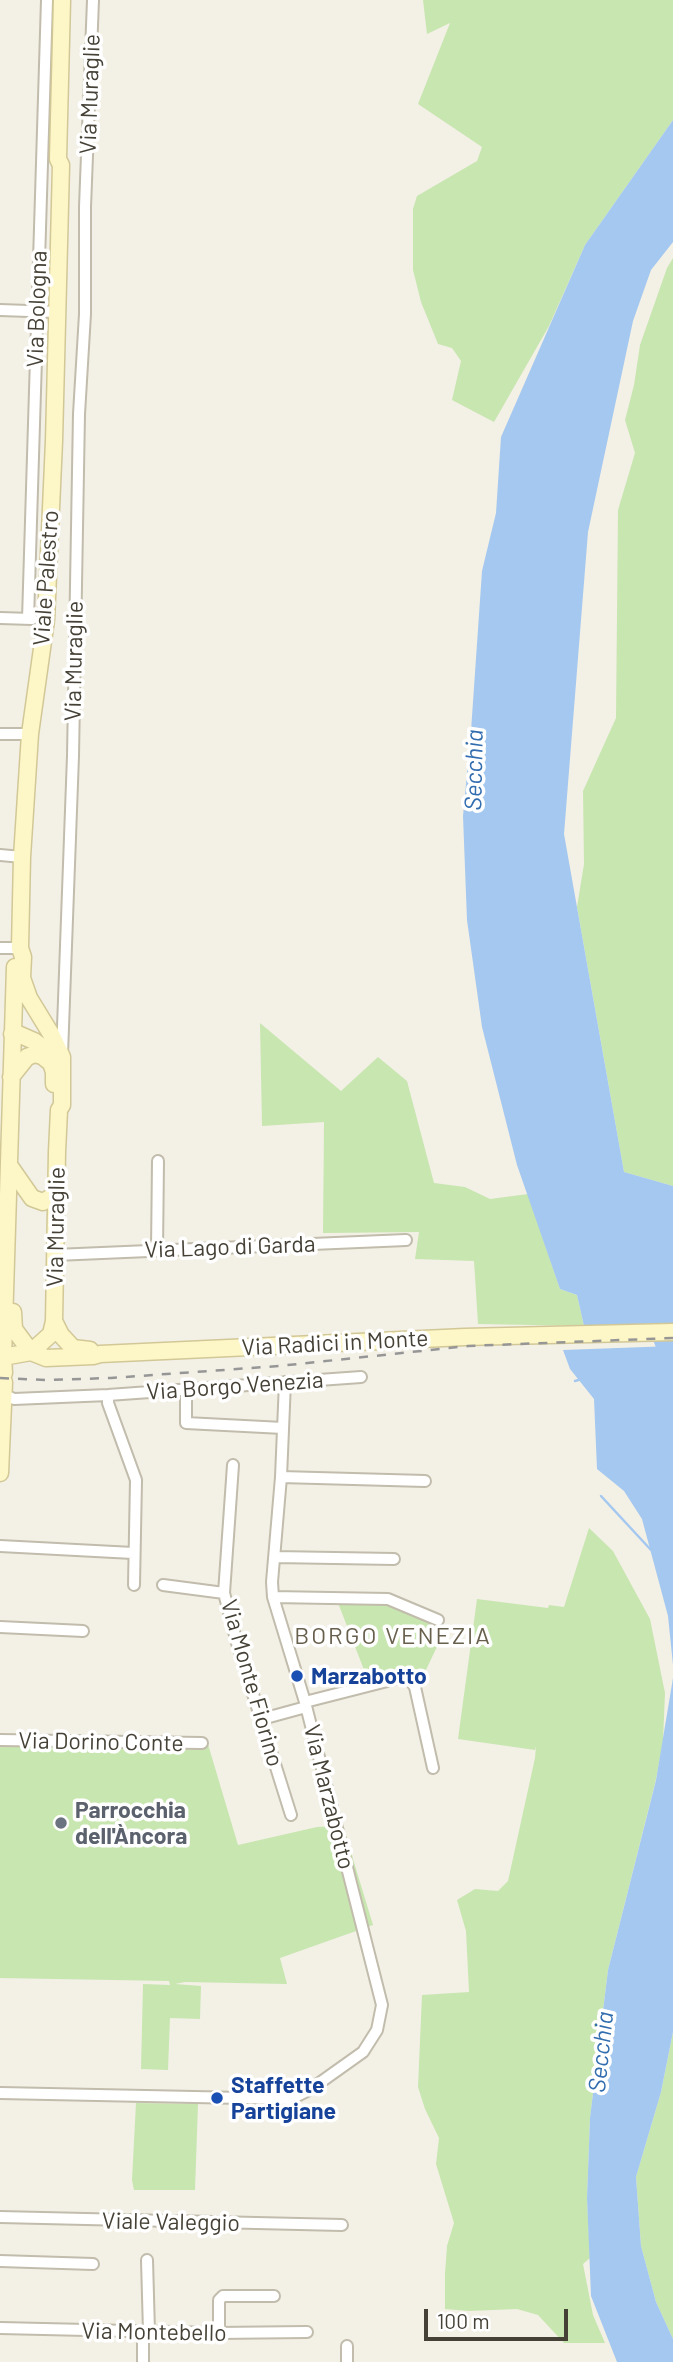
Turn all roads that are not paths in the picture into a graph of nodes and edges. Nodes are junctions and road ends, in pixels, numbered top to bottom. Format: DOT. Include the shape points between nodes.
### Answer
graph roads {
  1 [pos="47,0"];
  2 [pos="62,0"];
  3 [pos="70,0"];
  4 [pos="93,0"];
  5 [pos="61,165"];
  6 [pos="0,310"];
  7 [pos="37,312"];
  8 [pos="57,312"];
  9 [pos="0,618"];
  10 [pos="28,619"];
  11 [pos="46,620"];
  12 [pos="0,734"];
  13 [pos="30,734"];
  14 [pos="0,855"];
  15 [pos="22,857"];
  16 [pos="0,948"];
  17 [pos="20,948"];
  18 [pos="7,1036"];
  19 [pos="62,1057"];
  20 [pos="11,1077"];
  21 [pos="60,1110"];
  22 [pos="5,1138"];
  23 [pos="57,1152"];
  24 [pos="159,1161"];
  25 [pos="9,1165"];
  26 [pos="56,1194"];
  27 [pos="3,1222"];
  28 [pos="405,1240"];
  29 [pos="157,1250"];
  30 [pos="55,1255"];
  31 [pos="6,1268"];
  32 [pos="54,1321"];
  33 [pos="673,1332"];
  34 [pos="31,1352"];
  35 [pos="100,1354"];
  36 [pos="3,1372"];
  37 [pos="361,1377"];
  38 [pos="285,1382"];
  39 [pos="186,1389"];
  40 [pos="108,1395"];
  41 [pos="283,1428"];
  42 [pos="233,1465"];
  43 [pos="0,1473"];
  44 [pos="281,1477"];
  45 [pos="425,1481"];
  46 [pos="0,1546"];
  47 [pos="133,1552"];
  48 [pos="275,1557"];
  49 [pos="394,1559"];
  50 [pos="134,1585"];
  51 [pos="163,1585"];
  52 [pos="224,1593"];
  53 [pos="273,1597"];
  54 [pos="438,1620"];
  55 [pos="0,1627"];
  56 [pos="83,1631"];
  57 [pos="305,1704"];
  58 [pos="262,1719"];
  59 [pos="0,1740"];
  60 [pos="202,1743"];
  61 [pos="433,1768"];
  62 [pos="291,1815"];
  63 [pos="0,2092"];
  64 [pos="0,2217"];
  65 [pos="342,2225"];
  66 [pos="147,2260"];
  67 [pos="0,2261"];
  68 [pos="93,2263"];
  69 [pos="274,2296"];
  70 [pos="0,2328"];
  71 [pos="146,2332"];
  72 [pos="307,2332"];
  73 [pos="217,2333"];
  74 [pos="347,2346"];
  75 [pos="143,2362"];
  76 [pos="347,2362"];
  1 -- 7 [label="street, Via Bologna"];
  2 -- 5 [label="main road, Viale Palestro"];
  3 -- 5 [label="main road, Viale Palestro" via="65,159"];
  4 -- 19 [label="street, Via Muraglie"];
  5 -- 8 [label="main road, Viale Palestro"];
  6 -- 7 [label="street"];
  7 -- 8 [label="street"];
  7 -- 10 [label="street, Via Bologna"];
  8 -- 11 [label="main road, Viale Palestro"];
  9 -- 10 [label="street"];
  10 -- 11 [label="street"];
  11 -- 13 [label="main road, Viale Palestro"];
  12 -- 13 [label="street"];
  13 -- 15 [label="main road, Viale Palestro"];
  14 -- 15 [label="street"];
  15 -- 17 [label="main road, Viale Palestro"];
  16 -- 17 [label="street"];
  17 -- 18 [label="main road, Viale Palestro"];
  17 -- 19 [label="main road, Viale Palestro" via="29,998"];
  18 -- 20 [label="main road, Viale Palestro"];
  18 -- 21 [label="main road" via="18,1034 34,1041 54,1057"];
  19 -- 21 [label="main road, Via Muraglie"];
  20 -- 22 [label="main road, Viale Palestro"];
  20 -- 23 [label="main road" via="35,1054 51,1063 52,1144"];
  21 -- 23 [label="main road, Via Muraglie"];
  22 -- 25 [label="main road, Viale Palestro"];
  23 -- 26 [label="main road, Via Muraglie"];
  24 -- 29 [label="street"];
  25 -- 26 [label="main road" via="32,1198 43,1202"];
  25 -- 27 [label="main road, Viale Palestro"];
  26 -- 30 [label="main road, Via Muraglie"];
  27 -- 31 [label="main road, Viale Palestro"];
  28 -- 29 [label="street, Via Lago di Garda"];
  29 -- 30 [label="street, Via Lago di Garda"];
  30 -- 32 [label="main road, Via Muraglie"];
  31 -- 34 [label="main road" via="13,1288 14,1329"];
  31 -- 36 [label="main road, Viale Palestro"];
  32 -- 34 [label="main road, Via Muraglie" via="51,1334"];
  32 -- 35 [label="main road, Via Muraglie" via="73,1348"];
  33 -- 35 [label="main road, Via Radici in Monte"];
  34 -- 35 [label="main road, Via Radici in Monte" via="46,1358"];
  34 -- 36 [label="main road, Via Radici in Monte"];
  36 -- 40 [label="street, Via Borgo Venezia" via="104,1390"];
  36 -- 43 [label="main road, Viale Palestro"];
  37 -- 38 [label="street, Via Borgo Venezia"];
  38 -- 39 [label="street, Via Borgo Venezia"];
  38 -- 41 [label="street, Via Marzabotto"];
  39 -- 40 [label="street, Via Borgo Venezia"];
  39 -- 41 [label="street" via="186,1423"];
  40 -- 47 [label="street" via="136,1480"];
  41 -- 44 [label="street, Via Marzabotto"];
  42 -- 52 [label="street, Via Monte Fiorino"];
  44 -- 45 [label="street"];
  44 -- 48 [label="street, Via Marzabotto"];
  46 -- 47 [label="street"];
  47 -- 50 [label="street"];
  48 -- 49 [label="street"];
  48 -- 53 [label="street, Via Marzabotto"];
  51 -- 52 [label="street"];
  52 -- 58 [label="street, Via Monte Fiorino"];
  53 -- 54 [label="street" via="388,1599"];
  53 -- 57 [label="street, Via Marzabotto"];
  55 -- 56 [label="street"];
  57 -- 58 [label="street"];
  57 -- 61 [label="street" via="407,1676 415,1687"];
  57 -- 63 [label="street, Via Marzabotto" via="382,2005 377,2030 363,2052 304,2094 281,2100"];
  58 -- 62 [label="street, Via Monte Fiorino"];
  59 -- 60 [label="street, Via Dorino Conte"];
  64 -- 65 [label="street, Viale Valeggio"];
  66 -- 71 [label="street"];
  67 -- 68 [label="street"];
  69 -- 73 [label="street" via="223,2296"];
  70 -- 71 [label="street, Via Montebello"];
  71 -- 73 [label="street, Via Montebello"];
  71 -- 75 [label="street"];
  72 -- 73 [label="street, Via Montebello"];
  74 -- 76 [label="street"];
}
